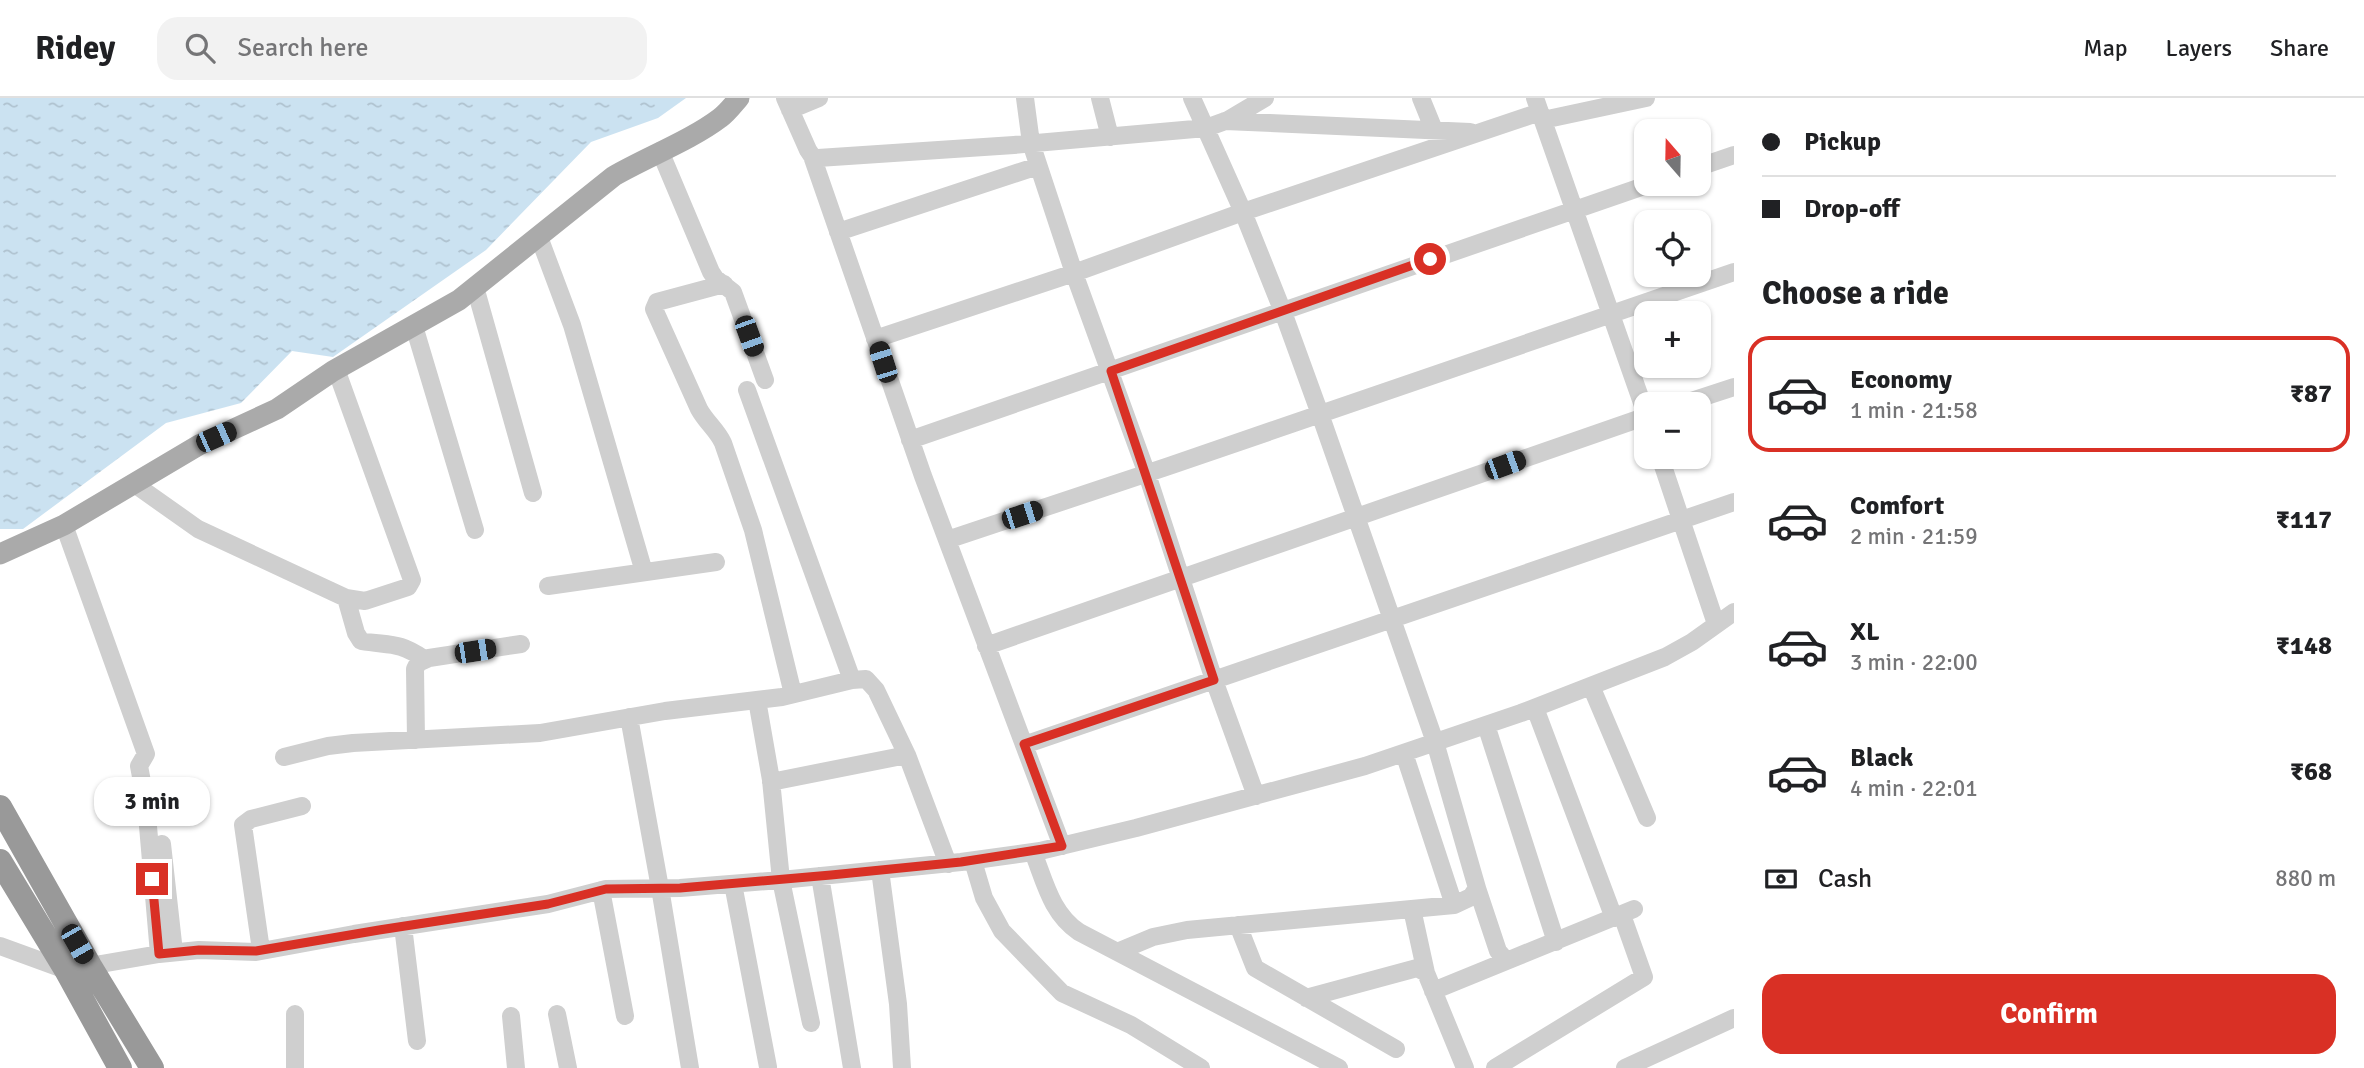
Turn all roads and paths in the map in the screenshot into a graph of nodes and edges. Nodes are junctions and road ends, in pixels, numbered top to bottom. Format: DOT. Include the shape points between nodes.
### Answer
graph roads {
  1 [pos="738,98"];
  2 [pos="819,98"];
  3 [pos="1025,98"];
  4 [pos="1100,98"];
  5 [pos="1192,98"];
  6 [pos="1265,98"];
  7 [pos="1422,98"];
  8 [pos="1646,98"];
  9 [pos="788,104"];
  10 [pos="1539,110"];
  11 [pos="1225,121"];
  12 [pos="1206,128"];
  13 [pos="1434,131"];
  14 [pos="1481,132"];
  15 [pos="1110,136"];
  16 [pos="1031,144"];
  17 [pos="660,151"];
  18 [pos="1734,155"];
  19 [pos="812,156"];
  20 [pos="1712,163"];
  21 [pos="1038,166"];
  22 [pos="1634,189"];
  23 [pos="1573,210"];
  24 [pos="1243,212"];
  25 [pos="838,232"];
  26 [pos="539,237"];
  27 [pos="1734,272"];
  28 [pos="1074,273"];
  29 [pos="723,284"];
  30 [pos="475,287"];
  31 [pos="1283,312"];
  32 [pos="1611,313"];
  33 [pos="414,326"];
  34 [pos="875,339"];
  35 [pos="336,369"];
  36 [pos="1111,371"];
  37 [pos="765,380"];
  38 [pos="1734,387"];
  39 [pos="747,390"];
  40 [pos="1639,392"];
  41 [pos="1711,395"];
  42 [pos="1320,414"];
  43 [pos="1634,421"];
  44 [pos="910,440"];
  45 [pos="1664,469"];
  46 [pos="1147,474"];
  47 [pos="133,483"];
  48 [pos="533,493"];
  49 [pos="1734,502"];
  50 [pos="1357,517"];
  51 [pos="1682,520"];
  52 [pos="64,525"];
  53 [pos="475,530"];
  54 [pos="947,540"];
  55 [pos="0,554"];
  56 [pos="716,562"];
  57 [pos="644,572"];
  58 [pos="1180,578"];
  59 [pos="548,586"];
  60 [pos="346,598"];
  61 [pos="1734,612"];
  62 [pos="1392,620"];
  63 [pos="1716,624"];
  64 [pos="521,644"];
  65 [pos="986,646"];
  66 [pos="424,659"];
  67 [pos="852,680"];
  68 [pos="1214,680"];
  69 [pos="1591,686"];
  70 [pos="793,694"];
  71 [pos="757,700"];
  72 [pos="1535,708"];
  73 [pos="629,718"];
  74 [pos="1486,725"];
  75 [pos="416,740"];
  76 [pos="1435,743"];
  77 [pos="1024,744"];
  78 [pos="1404,753"];
  79 [pos="907,755"];
  80 [pos="284,757"];
  81 [pos="771,782"];
  82 [pos="1256,796"];
  83 [pos="302,806"];
  84 [pos="0,807"];
  85 [pos="1647,818"];
  86 [pos="162,844"];
  87 [pos="1062,846"];
  88 [pos="1033,852"];
  89 [pos="973,860"];
  90 [pos="0,861"];
  91 [pos="948,864"];
  92 [pos="880,870"];
  93 [pos="820,876"];
  94 [pos="781,880"];
  95 [pos="733,884"];
  96 [pos="660,888"];
  97 [pos="1477,888"];
  98 [pos="601,890"];
  99 [pos="1454,905"];
  100 [pos="1412,909"];
  101 [pos="1623,914"];
  102 [pos="1238,925"];
  103 [pos="403,926"];
  104 [pos="1556,942"];
  105 [pos="0,946"];
  106 [pos="261,950"];
  107 [pos="1117,952"];
  108 [pos="167,953"];
  109 [pos="1509,960"];
  110 [pos="78,968"];
  111 [pos="1426,973"];
  112 [pos="1433,991"];
  113 [pos="1306,998"];
  114 [pos="295,1014"];
  115 [pos="557,1014"];
  116 [pos="511,1016"];
  117 [pos="625,1016"];
  118 [pos="1733,1020"];
  119 [pos="811,1023"];
  120 [pos="417,1041"];
  121 [pos="1396,1049"];
  122 [pos="768,1067"];
  123 [pos="120,1068"];
  124 [pos="152,1068"];
  125 [pos="295,1068"];
  126 [pos="516,1068"];
  127 [pos="568,1068"];
  128 [pos="690,1068"];
  129 [pos="852,1068"];
  130 [pos="902,1068"];
  131 [pos="1201,1068"];
  132 [pos="1339,1068"];
  133 [pos="1465,1068"];
  134 [pos="1495,1068"];
  135 [pos="1625,1068"];
  1 -- 17 [label="main road" via="703,130"];
  2 -- 9 [label="street"];
  3 -- 16 [label="street"];
  4 -- 15 [label="street"];
  5 -- 12 [label="street"];
  6 -- 11 [label="street"];
  7 -- 13 [label="street"];
  8 -- 10 [label="street"];
  9 -- 19 [label="street"];
  10 -- 14 [label="street"];
  10 -- 23 [label="street"];
  11 -- 12 [label="street"];
  11 -- 13 [label="street"];
  12 -- 15 [label="street"];
  12 -- 24 [label="street"];
  13 -- 14 [label="street"];
  14 -- 24 [label="street"];
  15 -- 16 [label="street"];
  16 -- 19 [label="street"];
  16 -- 21 [label="street"];
  17 -- 26 [label="main road" via="614,176"];
  17 -- 29 [label="street" via="711,272"];
  18 -- 20 [label="street"];
  19 -- 25 [label="street"];
  21 -- 25 [label="street"];
  21 -- 28 [label="street"];
  22 -- 23 [label="street"];
  23 -- 31 [label="street"];
  23 -- 32 [label="street"];
  24 -- 28 [label="street"];
  24 -- 31 [label="street"];
  25 -- 34 [label="street"];
  26 -- 30 [label="main road"];
  26 -- 57 [label="street" via="572,325"];
  27 -- 32 [label="street"];
  28 -- 34 [label="street"];
  28 -- 36 [label="street"];
  29 -- 37 [label="street" via="733,292"];
  29 -- 70 [label="street" via="657,302 654,309 699,410 723,443 753,530"];
  30 -- 33 [label="main road"];
  30 -- 48 [label="street"];
  31 -- 36 [label="street"];
  31 -- 42 [label="street"];
  32 -- 40 [label="street"];
  32 -- 42 [label="street"];
  33 -- 35 [label="main road"];
  33 -- 53 [label="street"];
  34 -- 44 [label="street"];
  35 -- 47 [label="main road" via="277,409 199,445"];
  35 -- 60 [label="street" via="412,580 408,587 365,601"];
  36 -- 44 [label="street"];
  36 -- 46 [label="street"];
  38 -- 41 [label="street"];
  39 -- 67 [label="street"];
  42 -- 46 [label="street"];
  42 -- 50 [label="street"];
  43 -- 50 [label="street"];
  44 -- 54 [label="street"];
  45 -- 51 [label="street"];
  46 -- 54 [label="street"];
  46 -- 58 [label="street"];
  47 -- 52 [label="main road"];
  47 -- 60 [label="street" via="198,529"];
  49 -- 51 [label="street"];
  50 -- 58 [label="street"];
  50 -- 62 [label="street"];
  51 -- 62 [label="street"];
  51 -- 63 [label="street"];
  52 -- 55 [label="main road"];
  52 -- 108 [label="street" via="146,754 139,766"];
  54 -- 65 [label="street"];
  56 -- 57 [label="street"];
  57 -- 59 [label="street"];
  58 -- 65 [label="street"];
  58 -- 68 [label="street"];
  60 -- 66 [label="street" via="361,641 407,647"];
  61 -- 63 [label="street"];
  62 -- 68 [label="street"];
  62 -- 76 [label="street"];
  63 -- 69 [label="street" via="1665,657"];
  64 -- 66 [label="street"];
  65 -- 77 [label="street"];
  66 -- 75 [label="street" via="415,669"];
  67 -- 70 [label="street"];
  67 -- 79 [label="street" via="871,681"];
  68 -- 77 [label="street"];
  68 -- 82 [label="street"];
  69 -- 72 [label="street"];
  69 -- 85 [label="street"];
  70 -- 71 [label="street"];
  71 -- 73 [label="street"];
  71 -- 81 [label="street"];
  72 -- 74 [label="street"];
  72 -- 101 [label="street"];
  73 -- 75 [label="street" via="514,736"];
  73 -- 96 [label="street"];
  74 -- 76 [label="street"];
  74 -- 104 [label="street"];
  75 -- 80 [label="street" via="328,746"];
  76 -- 78 [label="street"];
  76 -- 97 [label="street"];
  77 -- 87 [label="street"];
  78 -- 82 [label="street"];
  78 -- 99 [label="street"];
  79 -- 81 [label="street"];
  79 -- 91 [label="street"];
  81 -- 94 [label="street"];
  82 -- 87 [label="street"];
  83 -- 106 [label="street" via="243,825"];
  84 -- 110 [label="highway"];
  86 -- 108 [label="street"];
  87 -- 88 [label="street"];
  88 -- 89 [label="street"];
  88 -- 107 [label="street" via="1052,902 1066,923"];
  89 -- 91 [label="street"];
  89 -- 131 [label="street" via="984,898 1002,931 1062,993 1141,1030"];
  90 -- 110 [label="highway"];
  91 -- 92 [label="street"];
  92 -- 93 [label="street"];
  92 -- 130 [label="street"];
  93 -- 94 [label="street"];
  93 -- 129 [label="street"];
  94 -- 95 [label="street"];
  94 -- 119 [label="street"];
  95 -- 96 [label="street"];
  95 -- 122 [label="street"];
  96 -- 98 [label="street"];
  96 -- 128 [label="street"];
  97 -- 99 [label="street" via="1471,897"];
  97 -- 109 [label="street" via="1498,951"];
  98 -- 103 [label="street" via="548,904"];
  98 -- 117 [label="street"];
  99 -- 100 [label="street"];
  100 -- 102 [label="street"];
  100 -- 111 [label="street"];
  101 -- 104 [label="street"];
  101 -- 134 [label="street" via="1644,978"];
  102 -- 107 [label="street" via="1153,937"];
  102 -- 113 [label="street" via="1255,968"];
  103 -- 106 [label="street"];
  103 -- 120 [label="street"];
  104 -- 109 [label="street"];
  105 -- 110 [label="street"];
  106 -- 108 [label="street"];
  107 -- 132 [label="street"];
  108 -- 110 [label="street"];
  109 -- 112 [label="street"];
  110 -- 123 [label="highway"];
  110 -- 124 [label="highway"];
  111 -- 112 [label="street"];
  111 -- 113 [label="street" via="1417,968"];
  112 -- 133 [label="street"];
  113 -- 121 [label="street"];
  114 -- 125 [label="street"];
  115 -- 127 [label="street"];
  116 -- 126 [label="street"];
  118 -- 135 [label="street"];
}
